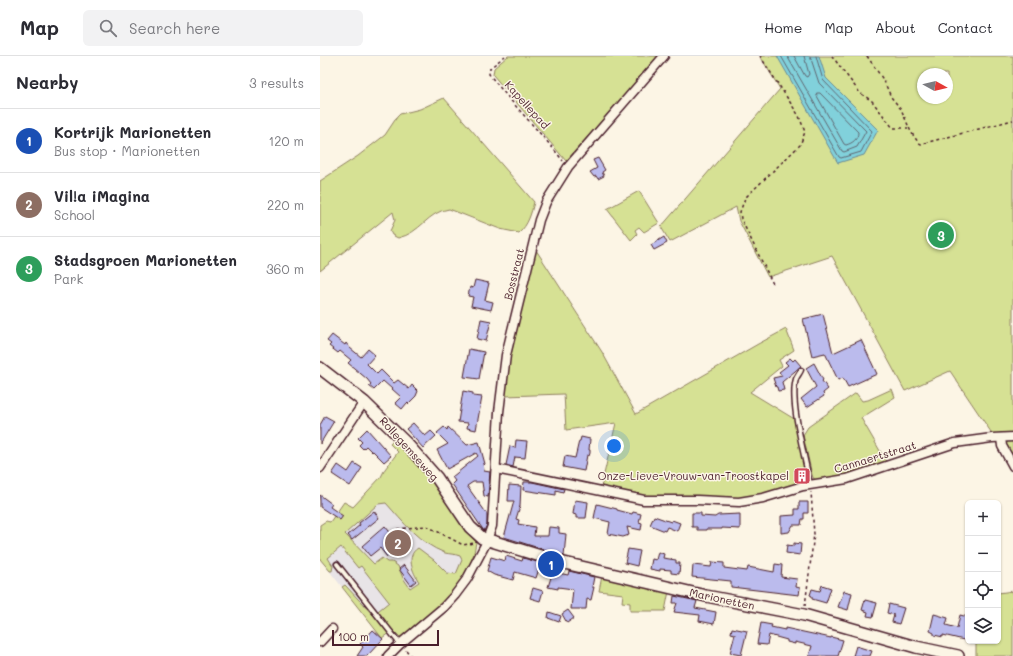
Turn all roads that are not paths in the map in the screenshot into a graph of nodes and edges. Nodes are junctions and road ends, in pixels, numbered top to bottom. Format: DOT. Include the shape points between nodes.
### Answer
graph roads {
  1 [pos="664,56"];
  2 [pos="320,368"];
  3 [pos="801,370"];
  4 [pos="364,402"];
  5 [pos="1013,436"];
  6 [pos="1001,438"];
  7 [pos="323,458"];
  8 [pos="1013,466"];
  9 [pos="320,468"];
  10 [pos="496,468"];
  11 [pos="810,485"];
  12 [pos="485,538"];
  13 [pos="337,564"];
  14 [pos="332,629"];
  15 [pos="320,642"];
  16 [pos="400,644"];
  17 [pos="388,656"];
  18 [pos="958,656"];
  1 -- 10 [label="street, Bosstraat" via="568,167 546,202 539,220 506,355"];
  2 -- 4 [label="street, Rollegemseweg"];
  3 -- 11 [label="lane" via="796,378 795,397"];
  4 -- 7 [label="street"];
  4 -- 12 [label="street, Rollegemseweg" via="423,462 470,527"];
  5 -- 6 [label="street, Cannaertstraat"];
  6 -- 8 [label="street" via="1002,446"];
  6 -- 11 [label="street, Cannaertstraat" via="955,443 846,479"];
  7 -- 9 [label="street"];
  10 -- 11 [label="street, Cannaertstraat" via="644,500 740,502 757,500"];
  10 -- 12 [label="street, Bosstraat" via="492,526"];
  12 -- 16 [label="street, Bosstraat" via="466,579 455,595"];
  12 -- 18 [label="street, Marionetten" via="560,562 706,596 804,615 916,647"];
  13 -- 16 [label="lane"];
  14 -- 15 [label="street"];
  16 -- 17 [label="street, Bosstraat"];
}
